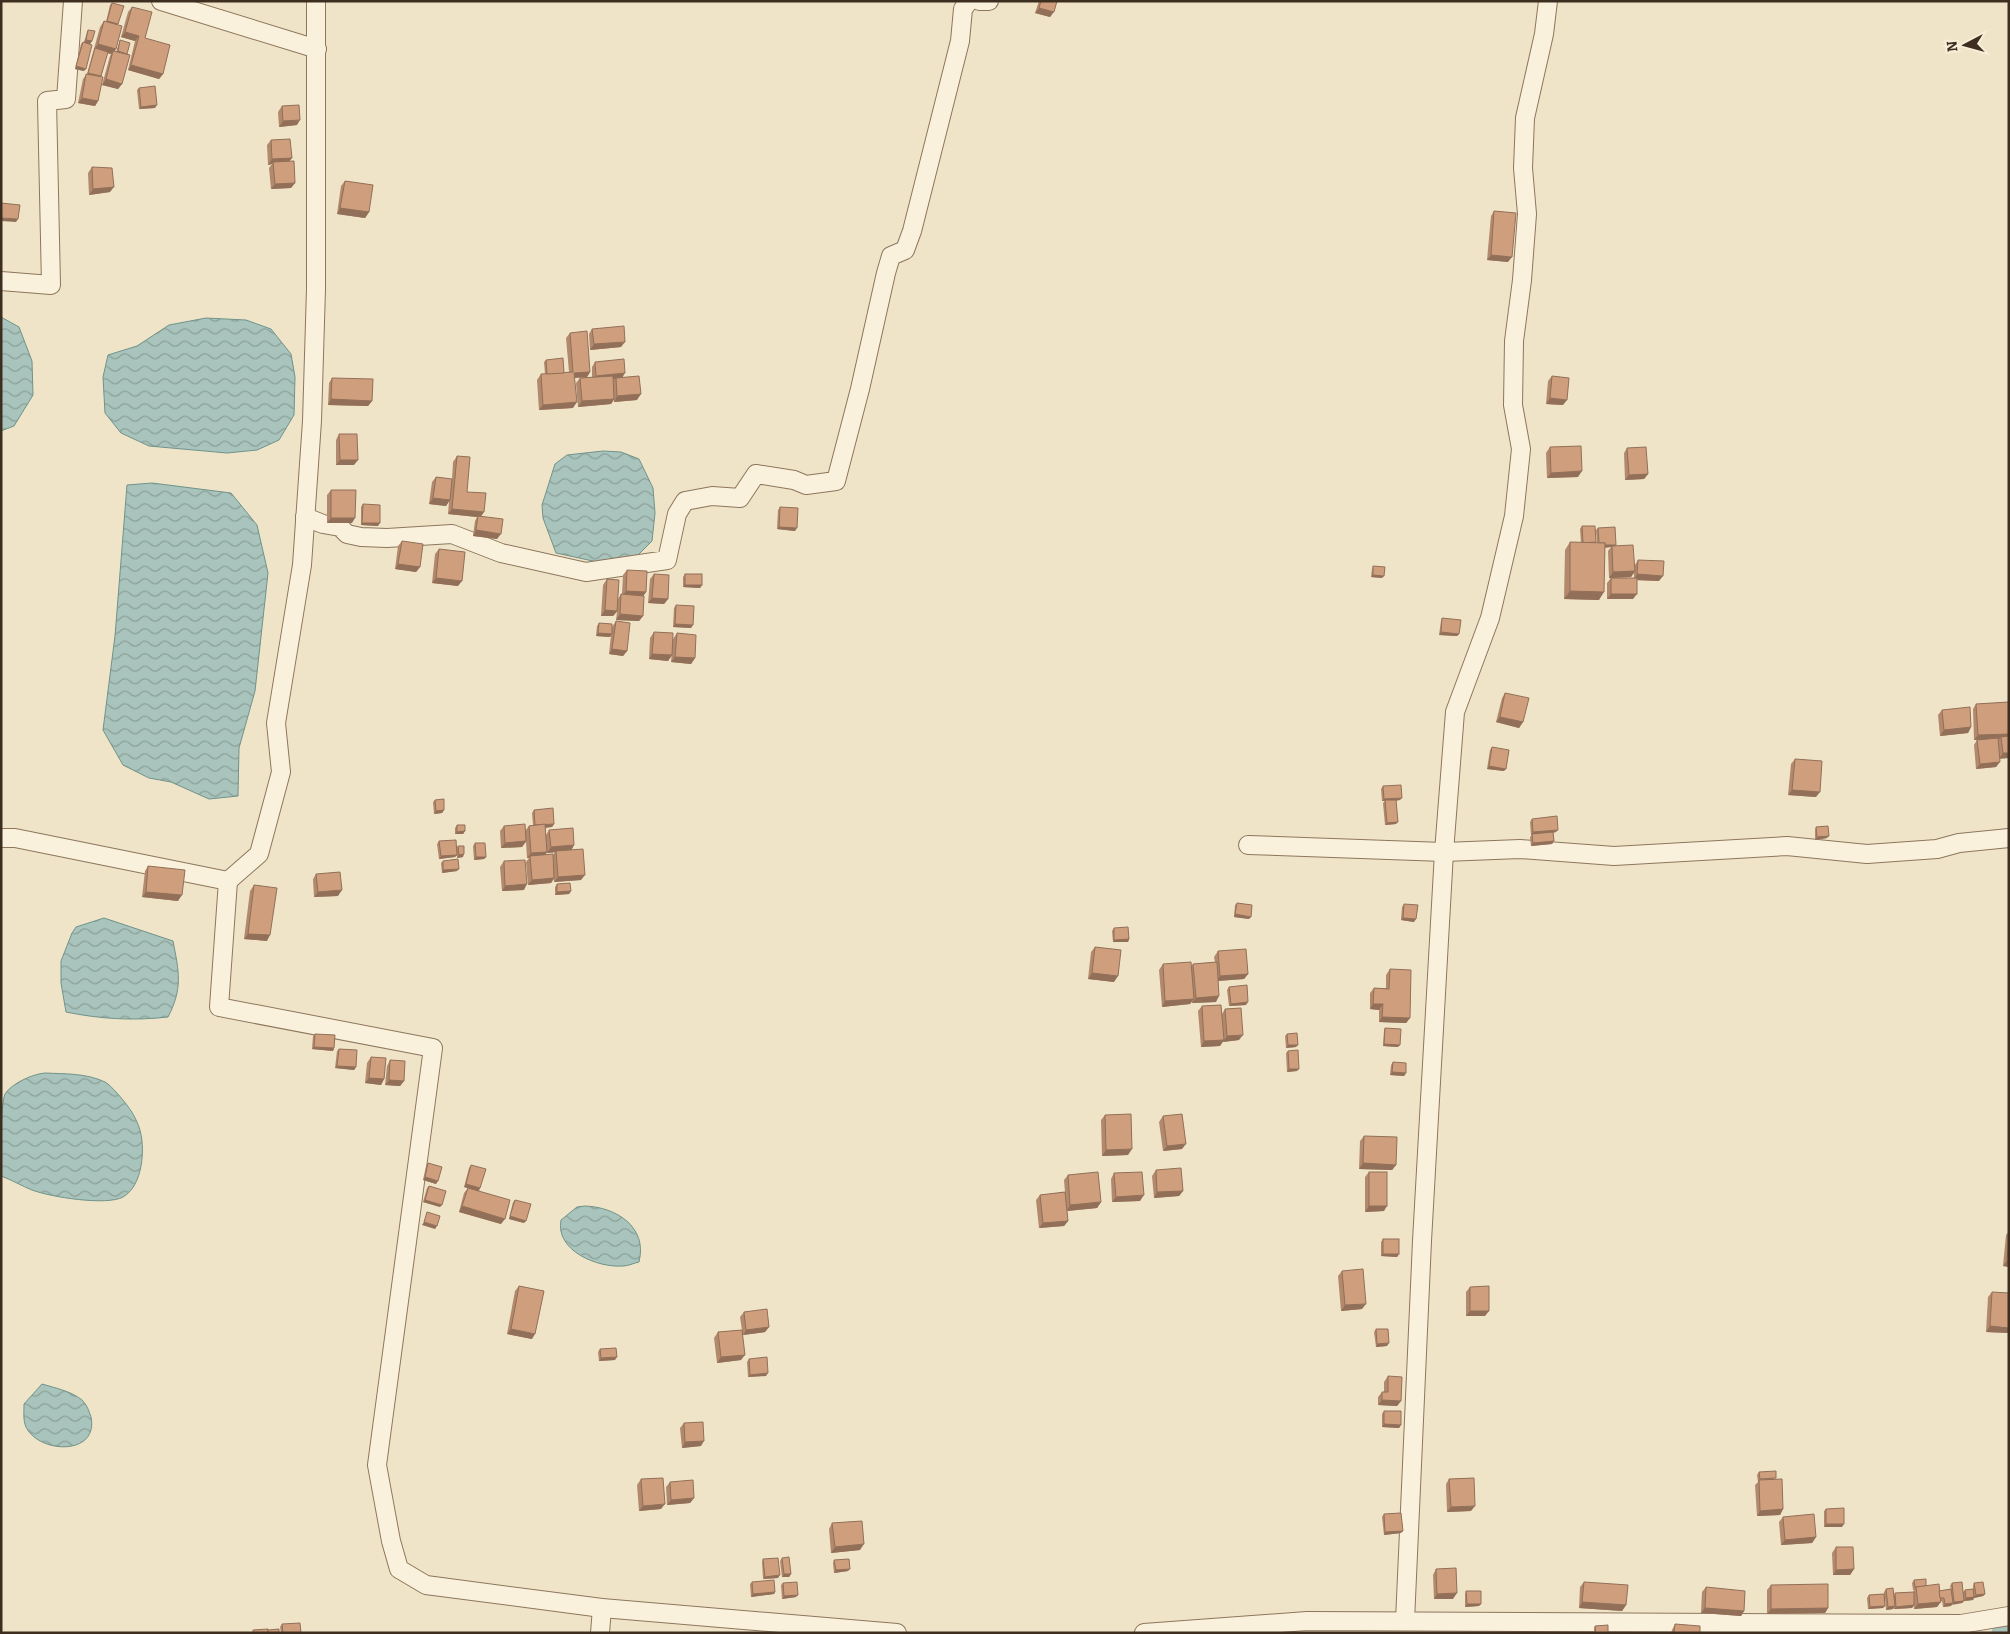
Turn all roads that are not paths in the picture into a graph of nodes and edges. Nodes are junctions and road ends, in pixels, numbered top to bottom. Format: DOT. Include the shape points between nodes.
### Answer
graph roads {
  1 [pos="73,1"];
  2 [pos="161,1"];
  3 [pos="316,1"];
  4 [pos="969,1"];
  5 [pos="979,1"];
  6 [pos="989,1"];
  7 [pos="1548,1"];
  8 [pos="317,49"];
  9 [pos="1,281"];
  10 [pos="305,517"];
  11 [pos="1,838"];
  12 [pos="2009,838"];
  13 [pos="1248,845"];
  14 [pos="1444,852"];
  15 [pos="228,881"];
  16 [pos="602,1608"];
  17 [pos="2009,1616"];
  18 [pos="1405,1621"];
  19 [pos="1649,1628"];
  20 [pos="600,1633"];
  21 [pos="898,1633"];
  22 [pos="1144,1633"];
  1 -- 9 [label="street" via="66,99 47,101 51,285"];
  2 -- 8 [label="street"];
  3 -- 8 [label="street"];
  4 -- 10 [label="street" via="963,9 960,41 912,231 905,250 891,256 886,273 836,481 806,485 756,474 740,498 712,496 685,501 677,514 667,560 586,572 501,553 452,534 361,537"];
  5 -- 6 [label="street"];
  7 -- 14 [label="street" via="1525,118 1523,168 1527,214 1514,342 1513,405 1520,450 1514,516 1490,618 1455,712"];
  8 -- 10 [label="street" via="316,289"];
  10 -- 15 [label="street" via="302,565 276,723 281,772 260,854"];
  11 -- 15 [label="street" via="15,838"];
  12 -- 14 [label="street" via="1959,843 1938,849 1867,854 1787,846 1614,856 1520,849"];
  13 -- 14 [label="street"];
  14 -- 18 [label="street"];
  15 -- 16 [label="street" via="219,1007 433,1048 377,1465 399,1569 426,1585"];
  16 -- 20 [label="street"];
  16 -- 21 [label="street"];
  17 -- 19 [label="street" via="1961,1624"];
  18 -- 19 [label="street"];
  18 -- 22 [label="street" via="1307,1621"];
}
